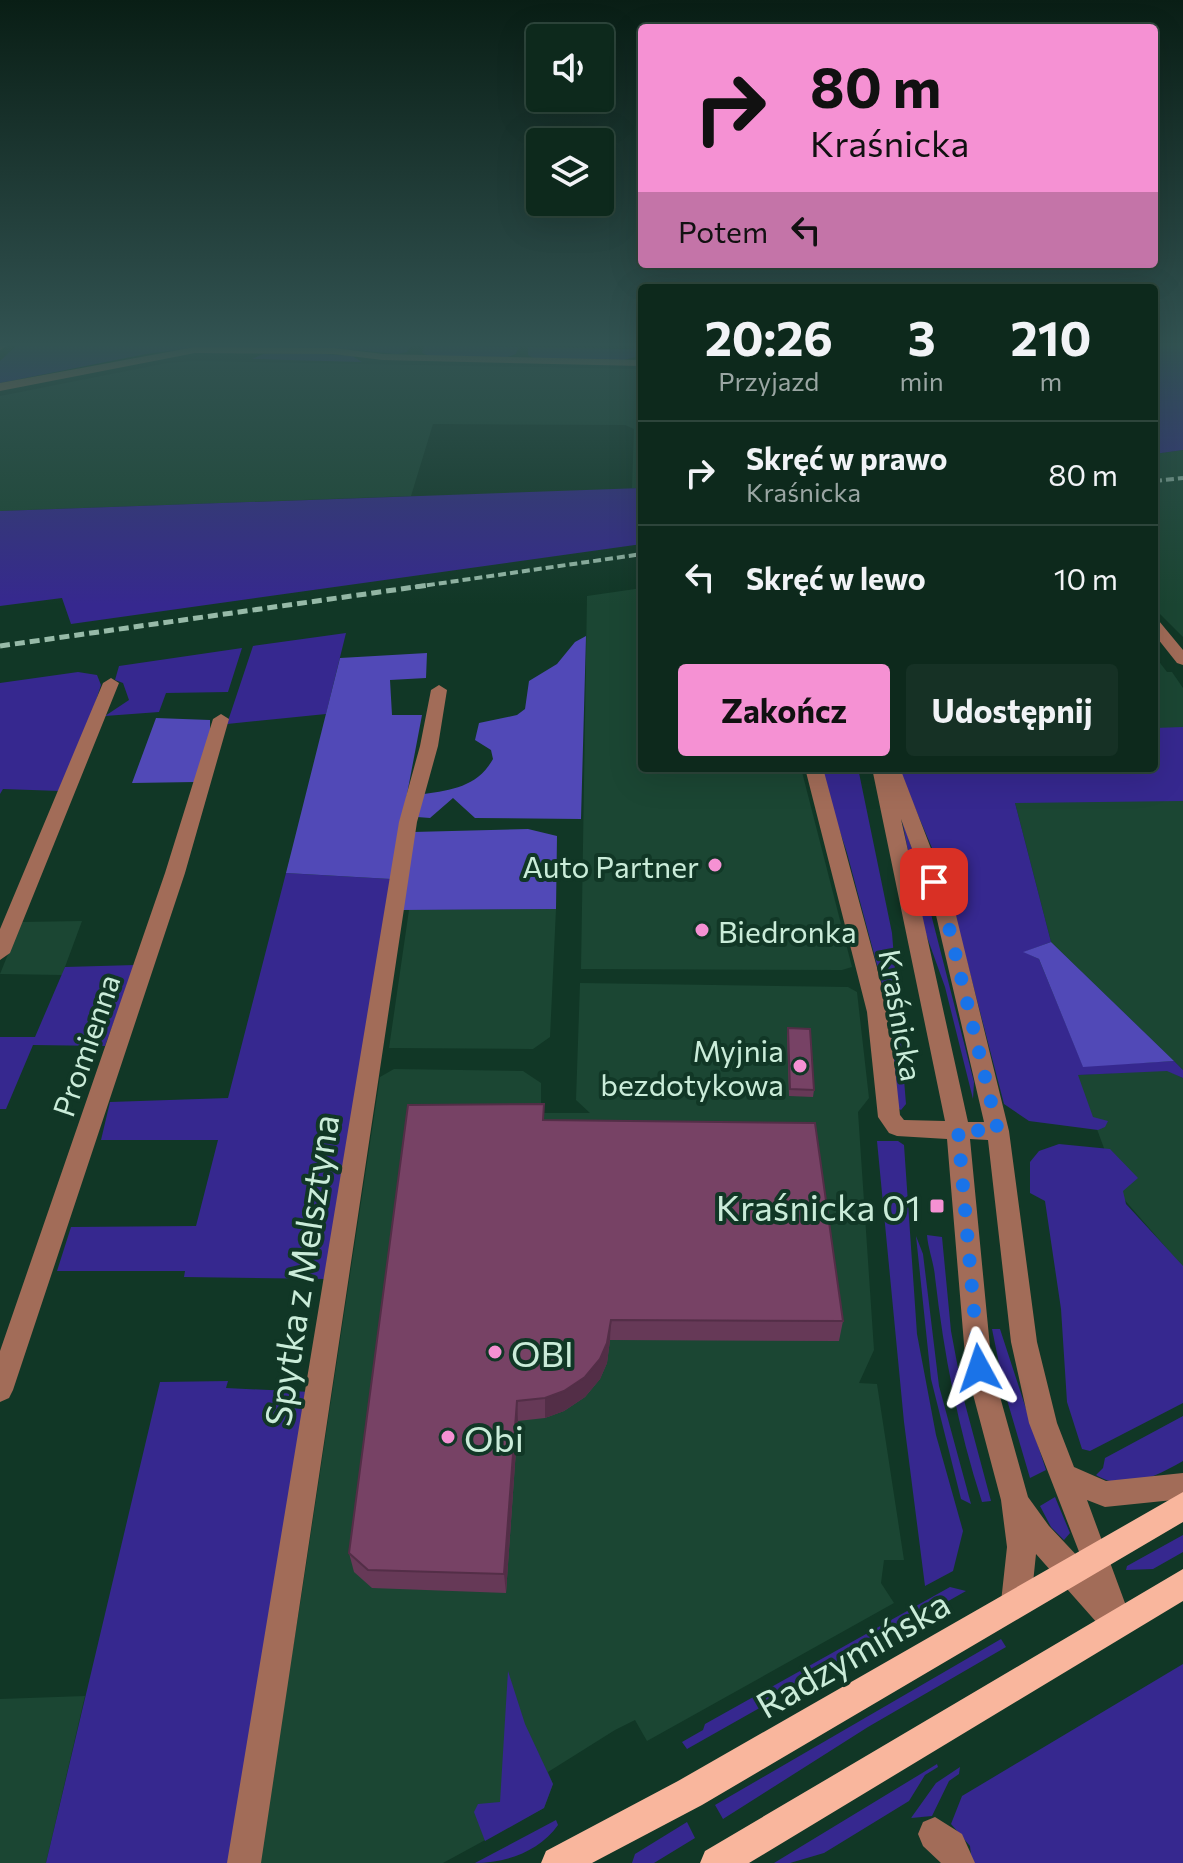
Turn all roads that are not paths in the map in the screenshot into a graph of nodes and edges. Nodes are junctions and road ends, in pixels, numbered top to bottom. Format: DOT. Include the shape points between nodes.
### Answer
graph roads {
  1 [pos="1158,629"];
  2 [pos="1183,660"];
  3 [pos="111,683"];
  4 [pos="439,690"];
  5 [pos="221,719"];
  6 [pos="815,772"];
  7 [pos="882,772"];
  8 [pos="893,772"];
  9 [pos="0,953"];
  10 [pos="958,1130"];
  11 [pos="998,1131"];
  12 [pos="0,1390"];
  13 [pos="1062,1475"];
  14 [pos="1183,1486"];
  15 [pos="1015,1500"];
  16 [pos="1183,1506"];
  17 [pos="1084,1564"];
  18 [pos="1183,1584"];
  19 [pos="1016,1602"];
  20 [pos="1117,1622"];
  21 [pos="935,1834"];
  22 [pos="244,1863"];
  23 [pos="558,1863"];
  24 [pos="717,1863"];
  25 [pos="958,1863"];
  1 -- 2 [label="street"];
  3 -- 9 [label="street"];
  4 -- 22 [label="street, Spytka z Melsztyna" via="408,822"];
  5 -- 12 [label="street, Promienna" via="175,873"];
  6 -- 10 [label="street, Kraśnicka" via="878,1012 889,1117 907,1129"];
  7 -- 10 [label="street"];
  8 -- 11 [label="street" via="945,911"];
  10 -- 11 [label="street, Kraśnicka"];
  10 -- 15 [label="street" via="979,1368"];
  11 -- 13 [label="street" via="1024,1342"];
  13 -- 14 [label="street" via="1105,1494"];
  13 -- 17 [label="street"];
  15 -- 17 [label="street" via="1039,1536"];
  15 -- 19 [label="street" via="1022,1547"];
  16 -- 17 [label="main road, Radzymińska"];
  17 -- 19 [label="main road, Radzymińska"];
  17 -- 20 [label="street"];
  18 -- 20 [label="main road"];
  19 -- 23 [label="main road, Radzymińska" via="690,1793"];
  20 -- 24 [label="main road"];
  21 -- 25 [label="street" via="950,1846"];
}
